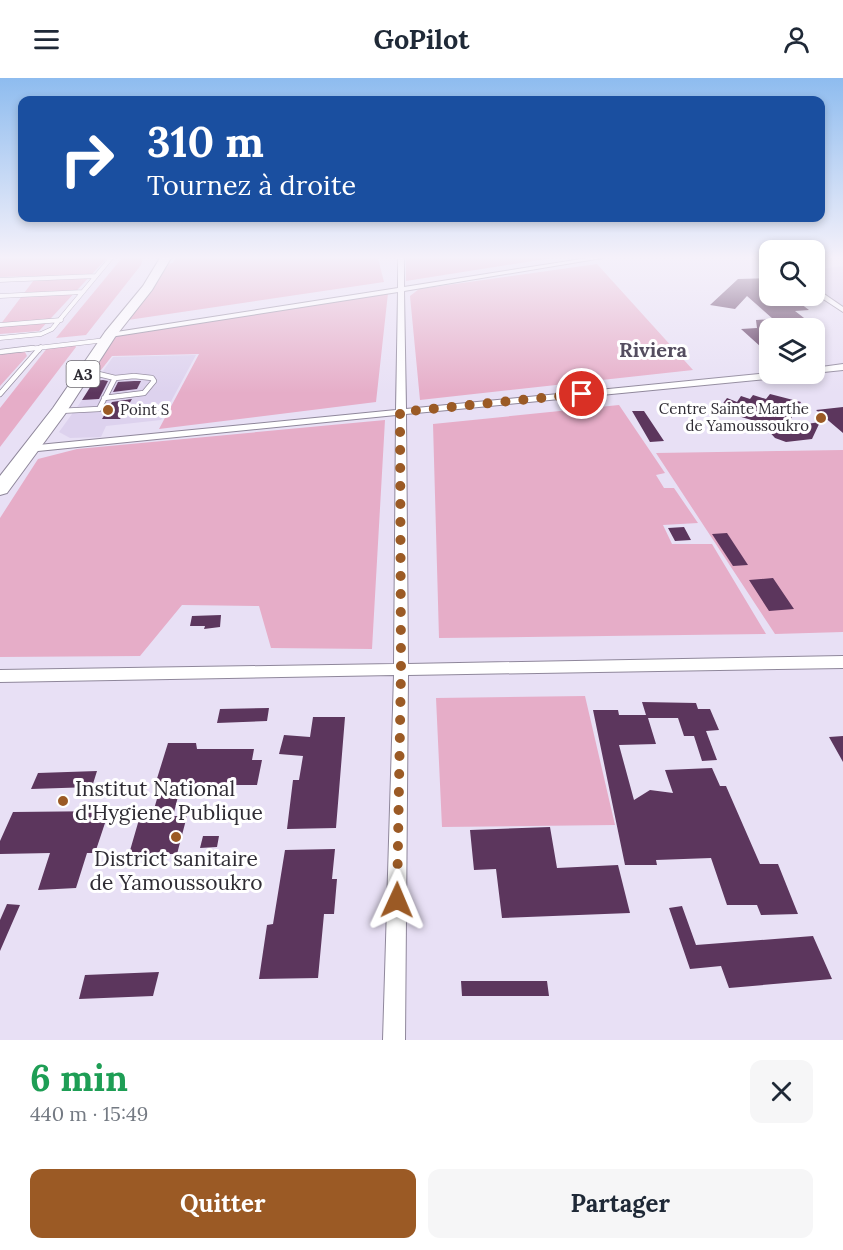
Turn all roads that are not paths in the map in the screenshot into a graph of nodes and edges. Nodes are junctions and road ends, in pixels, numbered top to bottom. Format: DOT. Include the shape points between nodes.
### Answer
graph roads {
  1 [pos="74,303"];
  2 [pos="136,303"];
  3 [pos="314,303"];
  4 [pos="401,303"];
  5 [pos="61,320"];
  6 [pos="0,325"];
  7 [pos="0,338"];
  8 [pos="108,338"];
  9 [pos="41,346"];
  10 [pos="0,352"];
  11 [pos="843,368"];
  12 [pos="825,369"];
  13 [pos="85,371"];
  14 [pos="759,377"];
  15 [pos="115,378"];
  16 [pos="0,393"];
  17 [pos="104,398"];
  18 [pos="59,411"];
  19 [pos="400,412"];
  20 [pos="28,449"];
  21 [pos="0,489"];
  22 [pos="843,662"];
  23 [pos="401,670"];
  24 [pos="0,676"];
  25 [pos="394,1040"];
  1 -- 5 [label="lane"];
  2 -- 8 [label="highway, A3"];
  3 -- 8 [label="street"];
  4 -- 19 [label="street"];
  5 -- 6 [label="lane"];
  5 -- 7 [label="lane" via="41,334"];
  8 -- 9 [label="lane"];
  8 -- 13 [label="highway, A3"];
  9 -- 10 [label="lane"];
  9 -- 16 [label="lane"];
  11 -- 12 [label="street"];
  13 -- 15 [label="lane"];
  13 -- 18 [label="highway, A3"];
  14 -- 19 [label="street"];
  15 -- 17 [label="lane"];
  15 -- 17 [label="lane" via="140,376 154,381 144,393"];
  17 -- 18 [label="lane" via="99,409"];
  18 -- 20 [label="highway, A3"];
  19 -- 20 [label="street"];
  19 -- 23 [label="street"];
  20 -- 21 [label="highway, A3"];
  22 -- 23 [label="street"];
  23 -- 24 [label="street"];
  23 -- 25 [label="street"];
}
